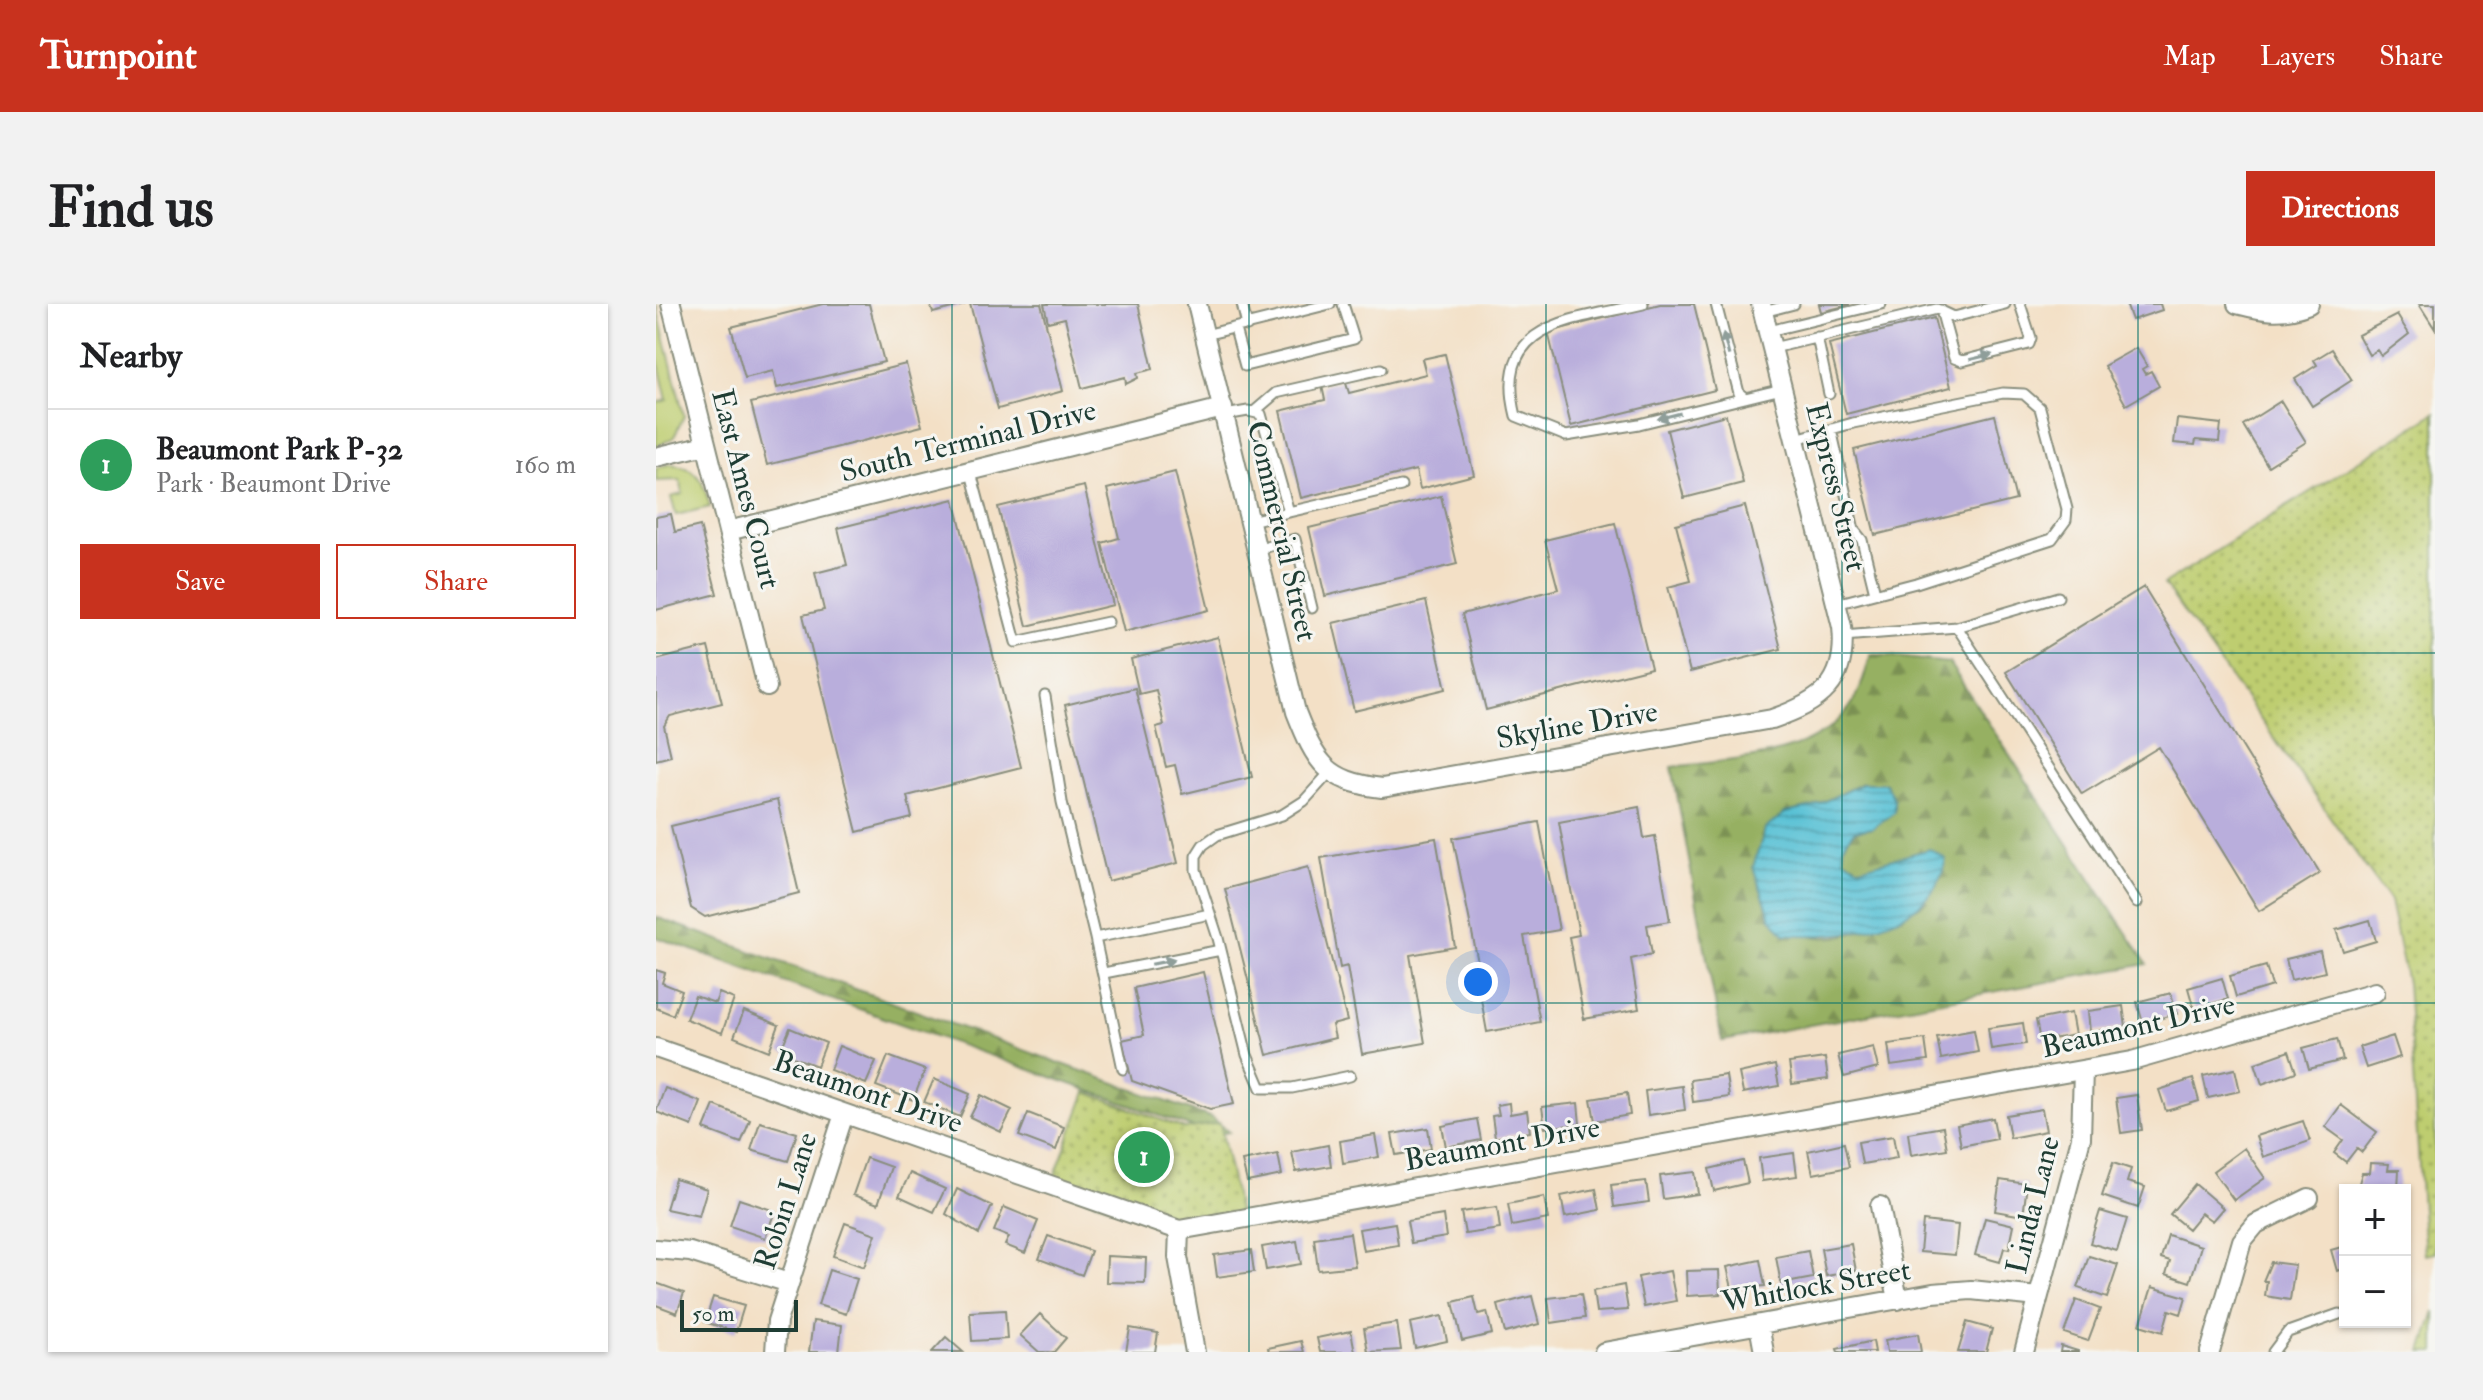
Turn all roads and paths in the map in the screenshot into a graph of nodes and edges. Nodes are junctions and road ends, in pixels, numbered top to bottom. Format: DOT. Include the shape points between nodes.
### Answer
graph roads {
  1 [pos="671,304"];
  2 [pos="1197,304"];
  3 [pos="1242,304"];
  4 [pos="1330,304"];
  5 [pos="1343,304"];
  6 [pos="1643,304"];
  7 [pos="1716,304"];
  8 [pos="1794,304"];
  9 [pos="1881,304"];
  10 [pos="2005,304"];
  11 [pos="2020,304"];
  12 [pos="2237,304"];
  13 [pos="2309,304"];
  14 [pos="1762,308"];
  15 [pos="1941,310"];
  16 [pos="1247,326"];
  17 [pos="1235,329"];
  18 [pos="1205,335"];
  19 [pos="1817,337"];
  20 [pos="1771,340"];
  21 [pos="1381,369"];
  22 [pos="1782,389"];
  23 [pos="1829,394"];
  24 [pos="1745,398"];
  25 [pos="1255,411"];
  26 [pos="1224,412"];
  27 [pos="1831,429"];
  28 [pos="1796,439"];
  29 [pos="706,445"];
  30 [pos="656,457"];
  31 [pos="970,469"];
  32 [pos="1401,486"];
  33 [pos="1289,512"];
  34 [pos="1250,521"];
  35 [pos="728,531"];
  36 [pos="1256,550"];
  37 [pos="1875,593"];
  38 [pos="2058,597"];
  39 [pos="1836,604"];
  40 [pos="1312,608"];
  41 [pos="1108,622"];
  42 [pos="1957,627"];
  43 [pos="1843,636"];
  44 [pos="1832,683"];
  45 [pos="767,687"];
  46 [pos="1045,696"];
  47 [pos="1327,770"];
  48 [pos="2137,903"];
  49 [pos="1210,914"];
  50 [pos="1095,938"];
  51 [pos="1221,950"];
  52 [pos="1104,973"];
  53 [pos="2375,992"];
  54 [pos="656,1048"];
  55 [pos="1123,1069"];
  56 [pos="2083,1070"];
  57 [pos="1350,1076"];
  58 [pos="844,1114"];
  59 [pos="2309,1198"];
  60 [pos="1880,1206"];
  61 [pos="1179,1230"];
  62 [pos="656,1249"];
  63 [pos="789,1283"];
  64 [pos="2038,1297"];
  65 [pos="1898,1300"];
  66 [pos="2339,1314"];
  67 [pos="1759,1325"];
  68 [pos="775,1352"];
  69 [pos="1195,1352"];
  70 [pos="1604,1352"];
  71 [pos="1764,1352"];
  72 [pos="2024,1352"];
  73 [pos="2210,1352"];
  74 [pos="2273,1352"];
  1 -- 29 [label="street, East Ames Court"];
  2 -- 18 [label="street, Commercial Street"];
  3 -- 16 [label="lane"];
  4 -- 16 [label="lane"];
  5 -- 17 [label="lane" via="1354,339 1245,366"];
  24 -- 6 [label="lane, one-way" via="1566,436 1516,416 1511,381 1533,335 1550,326"];
  24 -- 7 [label="lane, one-way" via="1739,393"];
  8 -- 14 [label="lane"];
  9 -- 20 [label="lane"];
  10 -- 15 [label="lane" via="1954,317"];
  15 -- 11 [label="lane, one-way" via="1954,358 1962,361 2026,347 2031,338"];
  12 -- 13 [label="street" via="2271,313"];
  14 -- 20 [label="street, Express Street"];
  15 -- 19 [label="lane"];
  16 -- 17 [label="lane"];
  17 -- 18 [label="lane"];
  18 -- 26 [label="street, Commercial Street"];
  19 -- 20 [label="lane"];
  19 -- 23 [label="lane"];
  20 -- 22 [label="street, Express Street"];
  21 -- 25 [label="lane" via="1276,393"];
  22 -- 24 [label="lane"];
  22 -- 28 [label="street, Express Street"];
  25 -- 26 [label="lane"];
  25 -- 33 [label="lane" via="1265,423"];
  26 -- 31 [label="street, South Terminal Drive"];
  26 -- 34 [label="street, Commercial Street"];
  27 -- 28 [label="lane"];
  27 -- 37 [label="lane"];
  27 -- 37 [label="lane" via="2003,393 2024,394 2040,408 2067,509 2066,520 2052,539"];
  28 -- 39 [label="street, Express Street"];
  29 -- 30 [label="street"];
  29 -- 35 [label="street, East Ames Court"];
  31 -- 35 [label="street, South Terminal Drive"];
  31 -- 41 [label="lane" via="1016,642"];
  32 -- 33 [label="lane"];
  33 -- 34 [label="lane"];
  34 -- 36 [label="street, Commercial Street"];
  35 -- 45 [label="street, East Ames Court"];
  36 -- 40 [label="lane" via="1295,539"];
  36 -- 47 [label="street, Commercial Street" via="1296,712 1309,745"];
  37 -- 39 [label="lane"];
  38 -- 42 [label="lane"];
  39 -- 43 [label="street, Express Street"];
  42 -- 43 [label="lane"];
  42 -- 48 [label="lane"];
  43 -- 44 [label="street, Express Street"];
  44 -- 47 [label="street, Skyline Drive" via="1803,708 1757,722 1382,788 1354,784"];
  46 -- 50 [label="lane" via="1062,802"];
  47 -- 49 [label="lane" via="1304,801 1282,815 1217,835 1203,845 1196,870"];
  49 -- 50 [label="lane"];
  49 -- 51 [label="lane"];
  50 -- 52 [label="lane"];
  52 -- 51 [label="lane, one-way"];
  51 -- 57 [label="lane" via="1247,1055 1261,1088 1292,1088"];
  52 -- 55 [label="lane"];
  53 -- 56 [label="street, Beaumont Drive" via="2180,1049"];
  54 -- 58 [label="street, Beaumont Drive"];
  56 -- 61 [label="street, Beaumont Drive"];
  56 -- 64 [label="street, Linda Lane" via="2081,1138"];
  58 -- 61 [label="street, Beaumont Drive"];
  58 -- 63 [label="street, Robin Lane"];
  59 -- 73 [label="street" via="2256,1224 2242,1241"];
  60 -- 65 [label="street"];
  61 -- 69 [label="street" via="1178,1257"];
  62 -- 63 [label="street" via="690,1252"];
  63 -- 68 [label="street, Robin Lane" via="777,1321"];
  64 -- 65 [label="street, Whitlock Street" via="1971,1290"];
  64 -- 72 [label="street, Linda Lane"];
  65 -- 67 [label="street, Whitlock Street"];
  66 -- 74 [label="lane" via="2288,1332"];
  67 -- 70 [label="street, Whitlock Street"];
  67 -- 71 [label="street"];
}
